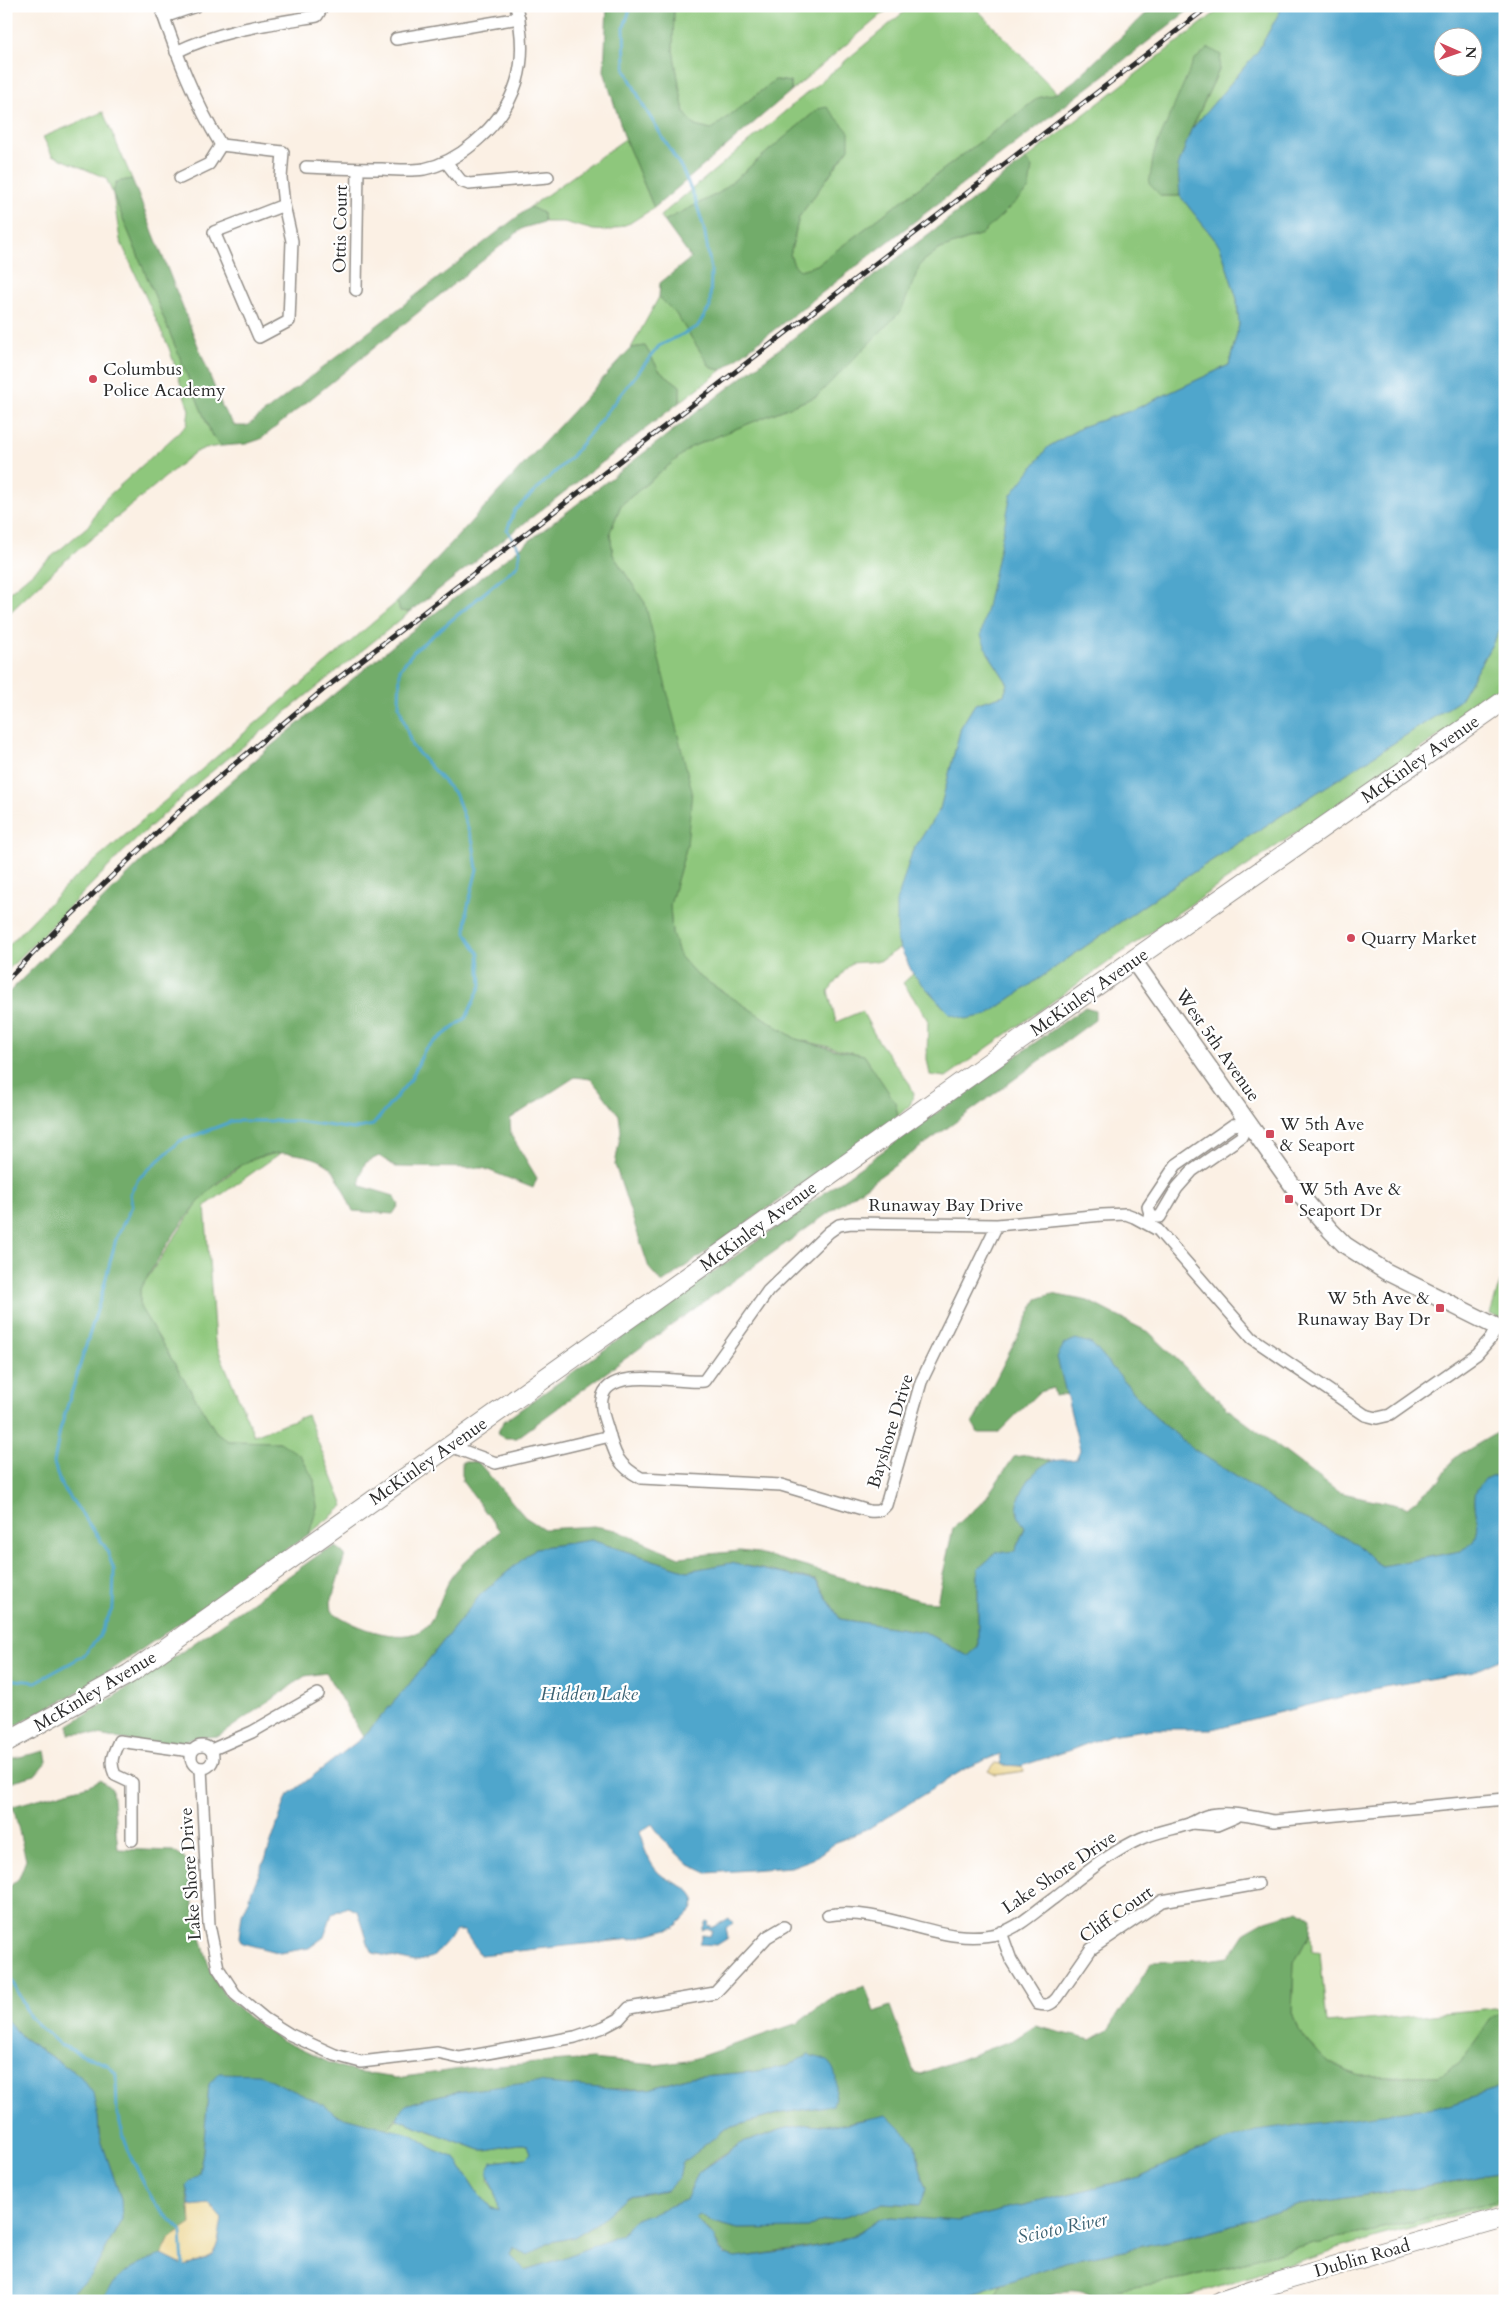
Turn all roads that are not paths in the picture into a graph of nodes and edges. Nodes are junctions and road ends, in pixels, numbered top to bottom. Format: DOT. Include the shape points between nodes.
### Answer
graph roads {
  1 [pos="196,6"];
  2 [pos="323,6"];
  3 [pos="516,6"];
  4 [pos="162,12"];
  5 [pos="519,18"];
  6 [pos="396,39"];
  7 [pos="176,52"];
  8 [pos="221,145"];
  9 [pos="446,162"];
  10 [pos="306,167"];
  11 [pos="358,169"];
  12 [pos="548,177"];
  13 [pos="180,178"];
  14 [pos="284,205"];
  15 [pos="356,290"];
  16 [pos="1505,700"];
  17 [pos="1133,960"];
  18 [pos="1248,1123"];
  19 [pos="1150,1220"];
  20 [pos="996,1225"];
  21 [pos="1501,1329"];
  22 [pos="610,1436"];
  23 [pos="450,1446"];
  24 [pos="318,1694"];
  25 [pos="6,1742"];
  26 [pos="211,1750"];
  27 [pos="191,1751"];
  28 [pos="201,1768"];
  29 [pos="1505,1798"];
  30 [pos="132,1840"];
  31 [pos="1258,1884"];
  32 [pos="828,1915"];
  33 [pos="784,1927"];
  34 [pos="1001,1932"];
  35 [pos="1505,2217"];
  36 [pos="1221,2301"];
  1 -- 4 [label="street"];
  2 -- 7 [label="street" via="317,16 226,32"];
  3 -- 5 [label="street"];
  4 -- 7 [label="street"];
  5 -- 6 [label="street"];
  5 -- 9 [label="street" via="520,70 507,106 488,131"];
  7 -- 8 [label="street" via="201,113"];
  8 -- 13 [label="street" via="210,164"];
  8 -- 14 [label="street" via="283,152"];
  9 -- 11 [label="street" via="416,169"];
  9 -- 12 [label="street" via="461,182 469,184"];
  10 -- 11 [label="street"];
  11 -- 15 [label="street, Ottis Court"];
  14 -- 14 [label="street" via="292,241 289,321 259,337 214,232"];
  16 -- 17 [label="main road, McKinley Avenue"];
  17 -- 18 [label="main road, West 5th Avenue"];
  17 -- 23 [label="main road, McKinley Avenue"];
  18 -- 19 [label="street" via="1241,1137 1192,1171 1177,1188 1160,1217"];
  18 -- 21 [label="main road, West 5th Avenue" via="1295,1189 1346,1245 1385,1271"];
  19 -- 20 [label="street, Runaway Bay Drive" via="1126,1214"];
  19 -- 21 [label="street, Runaway Bay Drive" via="1252,1338 1365,1415 1377,1418 1390,1415 1477,1354"];
  20 -- 22 [label="street, Runaway Bay Drive" via="850,1222 839,1225 768,1291 704,1381 632,1379 618,1380 606,1388 602,1399"];
  20 -- 22 [label="street, Bayshore Drive" via="921,1382 882,1510 870,1511 781,1485 641,1478 624,1468 618,1460"];
  22 -- 23 [label="street" via="496,1463"];
  23 -- 25 [label="main road, McKinley Avenue" via="129,1674"];
  24 -- 26 [label="street" via="277,1719"];
  26 -- 27 [label="street" via="201,1745"];
  26 -- 28 [label="street" via="212,1762"];
  27 -- 28 [label="street, Lake Shore Drive" via="192,1762"];
  27 -- 30 [label="street" via="119,1741 111,1758 112,1768 115,1775 132,1783"];
  28 -- 33 [label="street, Lake Shore Drive" via="209,1925 218,1968 235,1994 265,2020 335,2055 360,2062 437,2053 460,2058 576,2037 619,2019 629,2008 715,1993 767,1937"];
  29 -- 34 [label="street, Lake Shore Drive" via="1274,1821 1242,1815 1217,1825 1190,1823 1141,1838 1023,1921"];
  31 -- 34 [label="street, Cliff Court" via="1172,1897 1157,1904 1091,1949 1057,1998 1045,2006 1038,2004 1011,1960"];
  32 -- 34 [label="street, Lake Shore Drive" via="854,1912 874,1915 947,1935 981,1936"];
  35 -- 36 [label="main road, Dublin Road"];
}
